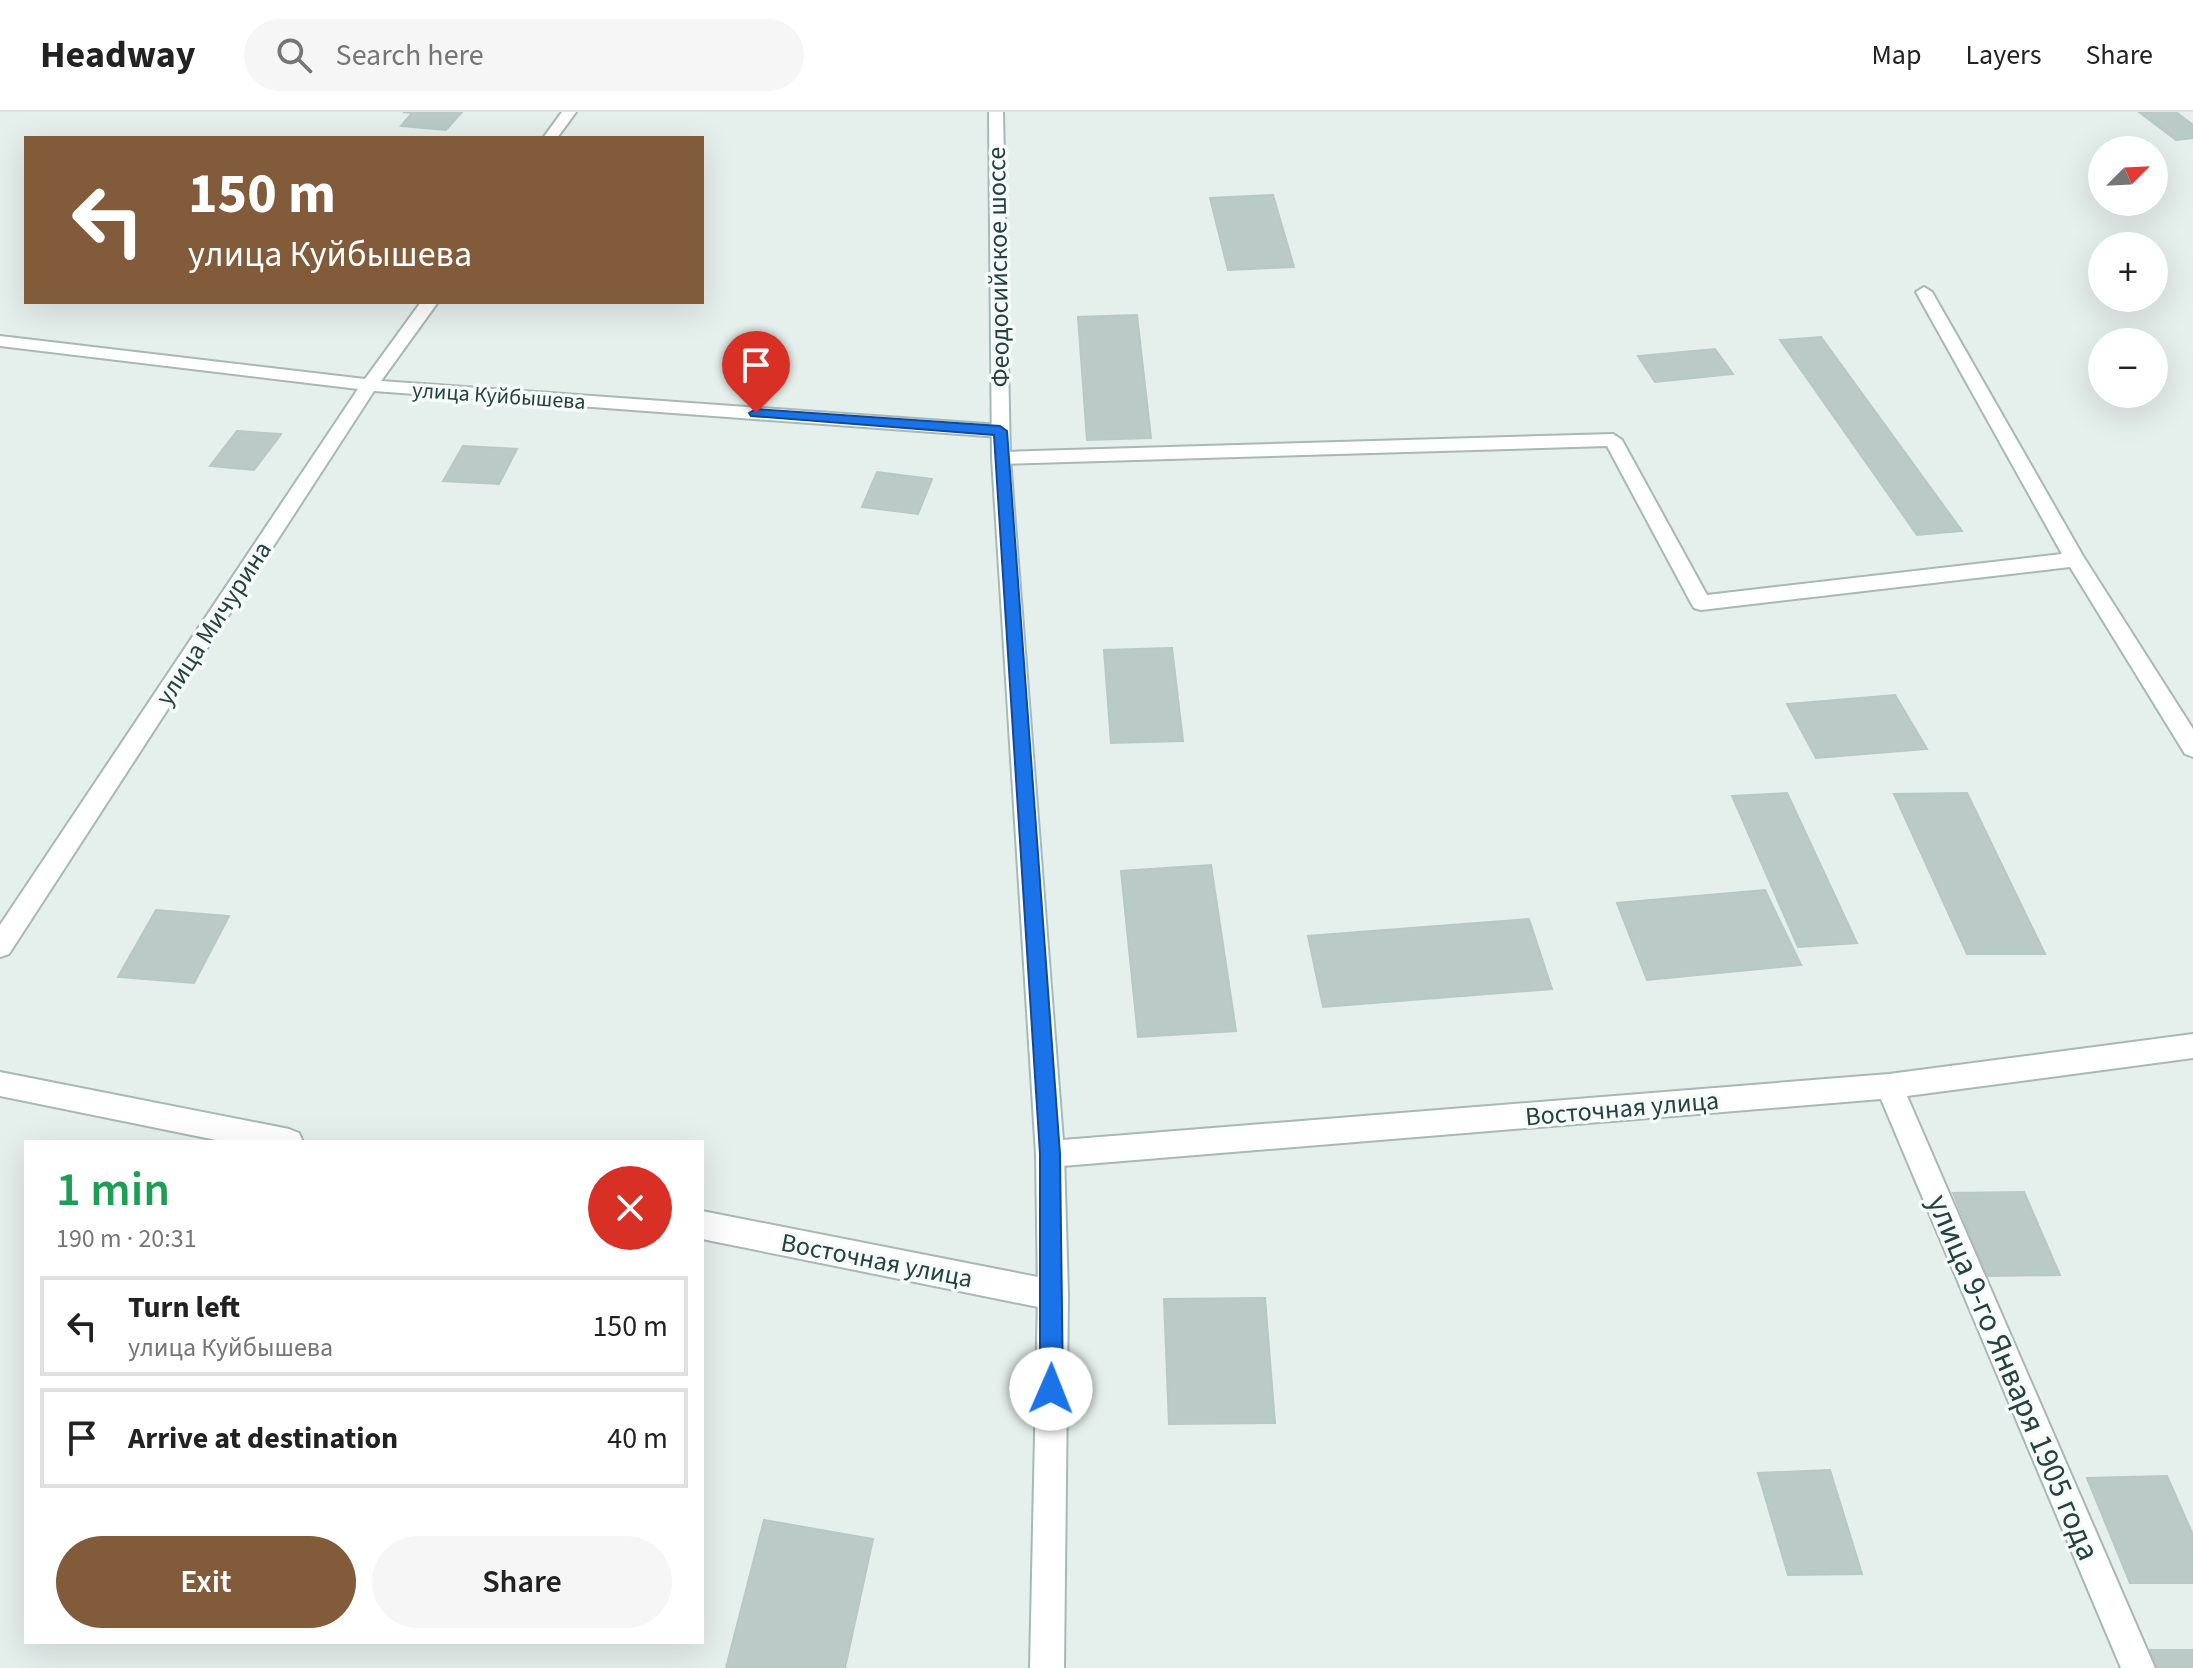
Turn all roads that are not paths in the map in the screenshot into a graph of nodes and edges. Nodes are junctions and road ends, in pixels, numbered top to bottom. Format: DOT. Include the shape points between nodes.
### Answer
graph roads {
  1 [pos="569,112"];
  2 [pos="996,112"];
  3 [pos="551,136"];
  4 [pos="1924,292"];
  5 [pos="429,304"];
  6 [pos="0,341"];
  7 [pos="369,385"];
  8 [pos="1000,431"];
  9 [pos="1001,458"];
  10 [pos="2075,559"];
  11 [pos="2193,748"];
  12 [pos="0,946"];
  13 [pos="2193,1046"];
  14 [pos="0,1084"];
  15 [pos="1889,1086"];
  16 [pos="279,1140"];
  17 [pos="1050,1154"];
  18 [pos="704,1225"];
  19 [pos="1053,1295"];
  20 [pos="1047,1668"];
  21 [pos="2138,1668"];
  1 -- 3 [label="street"];
  2 -- 8 [label="street, Феодосийское шоссе"];
  4 -- 10 [label="street"];
  5 -- 7 [label="street, улица Мичурина"];
  6 -- 7 [label="street, улица Куйбышева"];
  7 -- 8 [label="street, улица Куйбышева"];
  7 -- 12 [label="street, улица Мичурина"];
  8 -- 9 [label="street, Феодосийское шоссе"];
  9 -- 10 [label="street" via="1613,440 1701,603"];
  9 -- 17 [label="street, Феодосийское шоссе"];
  10 -- 11 [label="street"];
  13 -- 15 [label="street, Восточная улица"];
  14 -- 16 [label="street"];
  15 -- 17 [label="street, Восточная улица"];
  15 -- 21 [label="street, улица 9-го Января 1905 года"];
  17 -- 19 [label="street, Феодосийское шоссе"];
  18 -- 19 [label="street, Восточная улица"];
  19 -- 20 [label="street, Феодосийское шоссе"];
}
